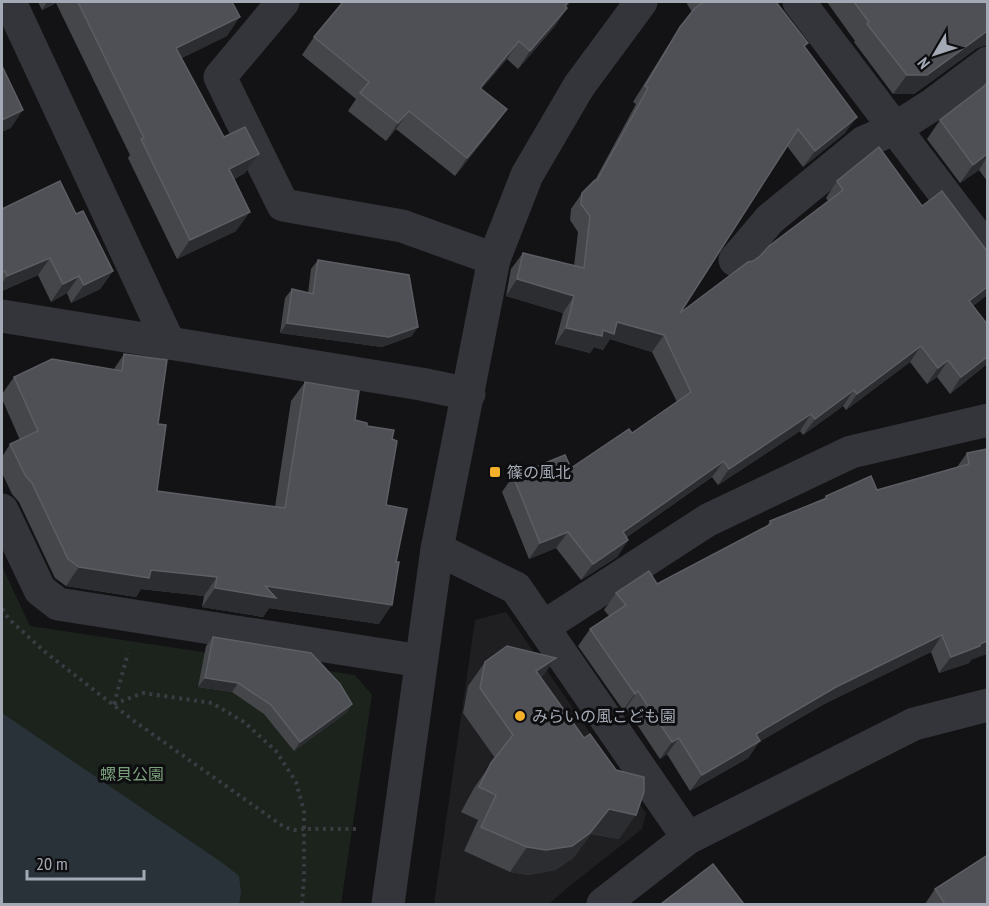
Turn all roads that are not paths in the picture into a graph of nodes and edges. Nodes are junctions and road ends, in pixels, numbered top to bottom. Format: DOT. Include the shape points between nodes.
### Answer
graph roads {
  1 [pos="10,2"];
  2 [pos="283,2"];
  3 [pos="641,2"];
  4 [pos="799,2"];
  5 [pos="987,63"];
  6 [pos="896,128"];
  7 [pos="987,251"];
  8 [pos="494,259"];
  9 [pos="735,260"];
  10 [pos="2,316"];
  11 [pos="169,343"];
  12 [pos="469,394"];
  13 [pos="987,420"];
  14 [pos="2,510"];
  15 [pos="438,549"];
  16 [pos="543,627"];
  17 [pos="420,661"];
  18 [pos="987,705"];
  19 [pos="688,838"];
  20 [pos="388,904"];
  21 [pos="603,904"];
  1 -- 11 [label="street"];
  2 -- 8 [label="street" via="220,77 283,205 402,226"];
  3 -- 8 [label="street" via="579,86 527,175"];
  4 -- 6 [label="street"];
  5 -- 6 [label="street"];
  6 -- 7 [label="street"];
  6 -- 9 [label="street" via="864,142 770,219"];
  8 -- 12 [label="street"];
  10 -- 11 [label="street"];
  11 -- 12 [label="street"];
  12 -- 15 [label="street"];
  13 -- 16 [label="street" via="851,452 708,520"];
  14 -- 17 [label="street" via="40,590 58,604"];
  15 -- 16 [label="street" via="516,588"];
  15 -- 17 [label="street"];
  16 -- 19 [label="street"];
  17 -- 20 [label="street"];
  18 -- 19 [label="street" via="914,724"];
  19 -- 21 [label="street"];
}
